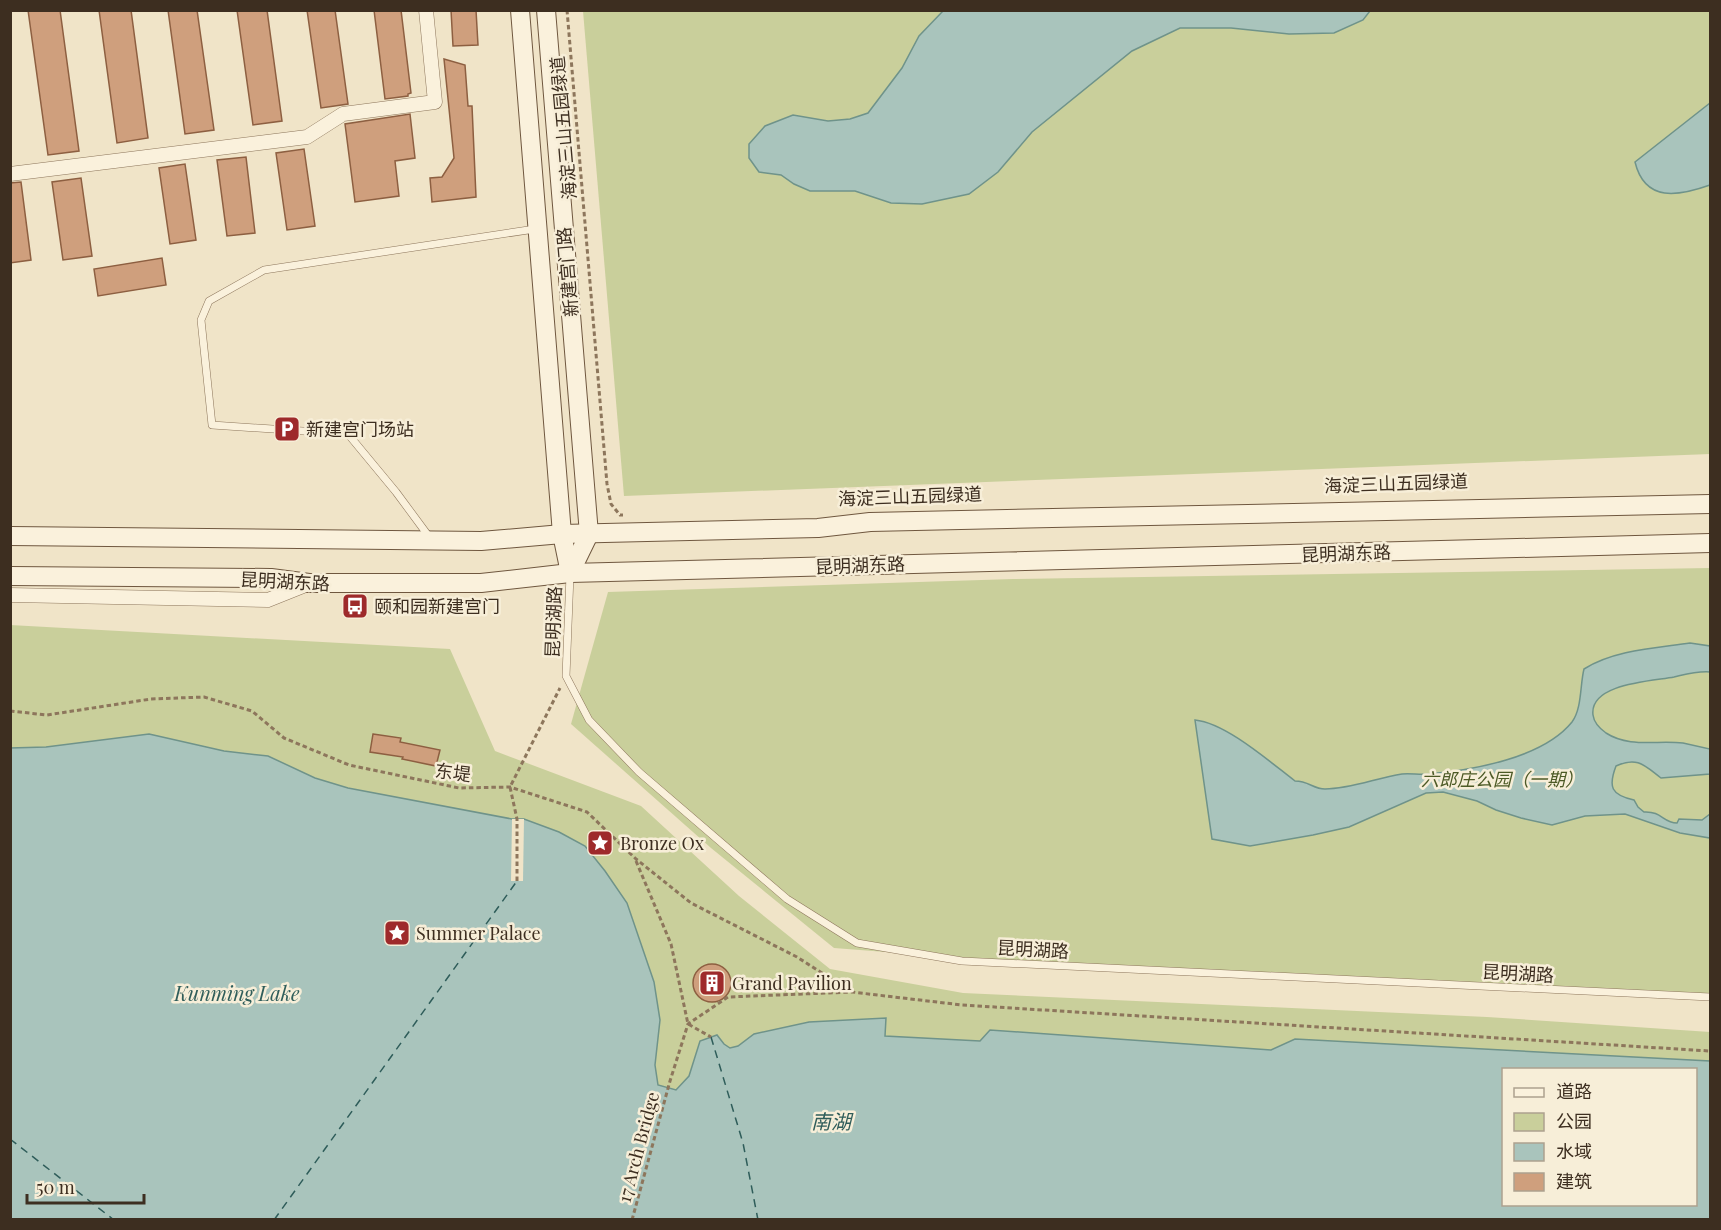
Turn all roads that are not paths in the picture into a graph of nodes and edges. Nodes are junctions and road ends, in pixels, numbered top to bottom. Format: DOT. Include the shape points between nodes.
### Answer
graph roads {
  1 [pos="426,10"];
  2 [pos="520,10"];
  3 [pos="546,10"];
  4 [pos="10,174"];
  5 [pos="537,229"];
  6 [pos="1710,504"];
  7 [pos="562,534"];
  8 [pos="589,534"];
  9 [pos="10,536"];
  10 [pos="431,540"];
  11 [pos="1710,543"];
  12 [pos="570,573"];
  13 [pos="10,576"];
  14 [pos="309,583"];
  15 [pos="10,595"];
  16 [pos="1710,997"];
  1 -- 4 [label="street" via="435,102 343,114 307,137"];
  2 -- 5 [label="main road, 新建宫门路"];
  3 -- 8 [label="main road, 新建宫门路"];
  5 -- 7 [label="main road, 新建宫门路"];
  5 -- 10 [label="lane" via="264,270 209,301 201,320 212,426 348,434"];
  6 -- 8 [label="main road" via="870,522 818,528"];
  7 -- 8 [label="main road"];
  7 -- 10 [label="main road" via="481,541"];
  7 -- 12 [label="main road, 新建宫门路"];
  8 -- 12 [label="main road"];
  9 -- 10 [label="main road"];
  11 -- 12 [label="main road, 昆明湖东路"];
  12 -- 14 [label="main road, 昆明湖东路" via="481,583"];
  12 -- 16 [label="lane, 昆明湖路" via="566,676 588,720 645,778 787,899 858,944 962,961"];
  13 -- 14 [label="main road, 昆明湖东路" via="271,578"];
  14 -- 15 [label="street" via="268,600"];
}
